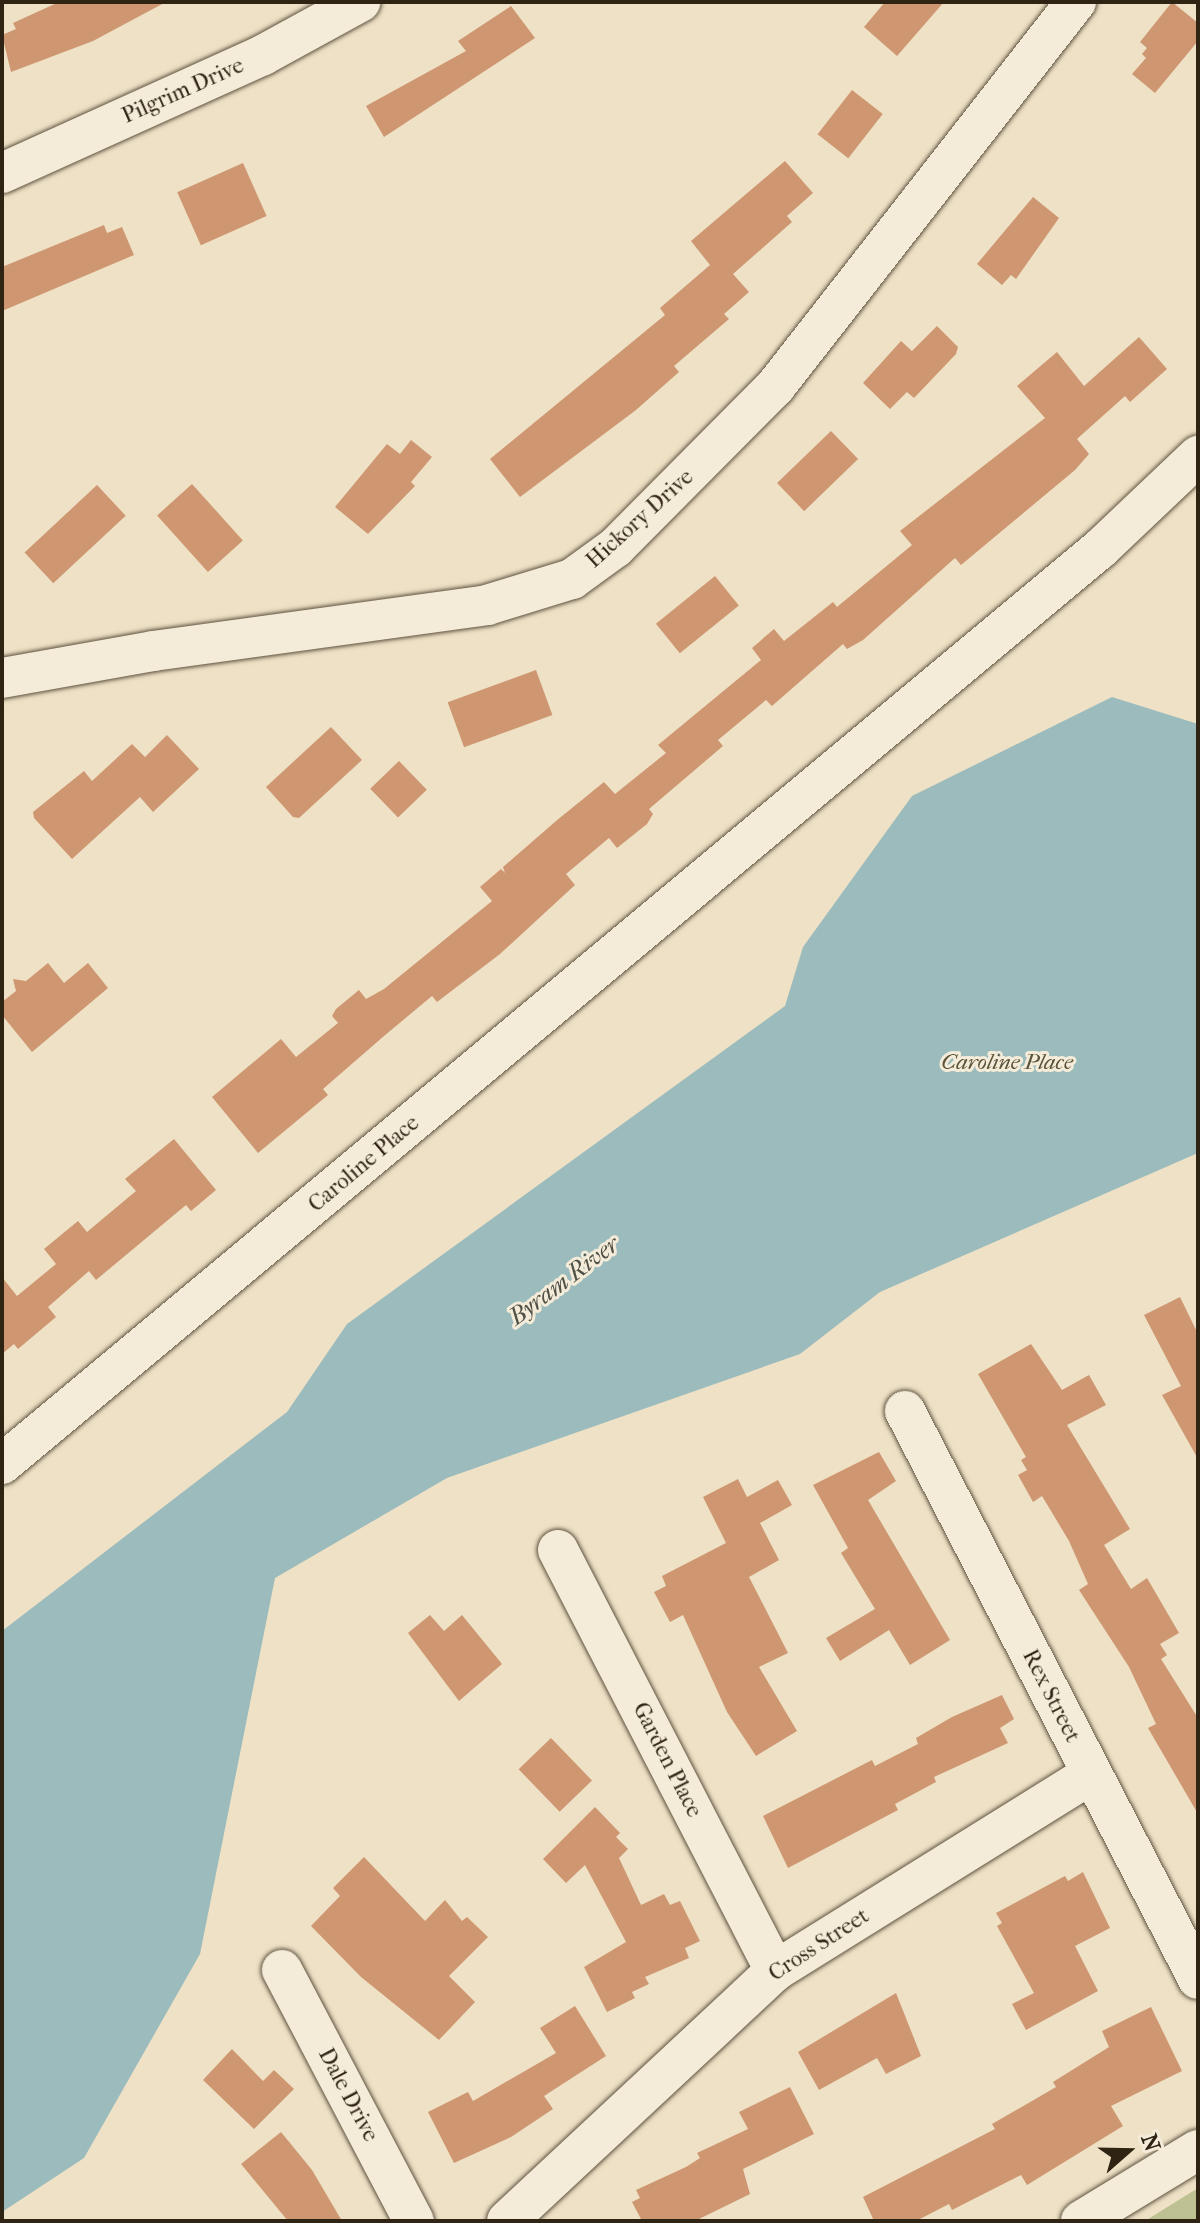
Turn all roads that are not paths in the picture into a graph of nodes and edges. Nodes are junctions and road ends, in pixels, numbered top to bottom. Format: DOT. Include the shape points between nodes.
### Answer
graph roads {
  1 [pos="360,2"];
  2 [pos="1076,2"];
  3 [pos="2,173"];
  4 [pos="1198,456"];
  5 [pos="2,678"];
  6 [pos="905,1411"];
  7 [pos="2,1464"];
  8 [pos="558,1550"];
  9 [pos="1091,1774"];
  10 [pos="282,1970"];
  11 [pos="775,1971"];
  12 [pos="1198,1979"];
  13 [pos="1198,2150"];
  14 [pos="414,2221"];
  15 [pos="507,2221"];
  16 [pos="1081,2221"];
  1 -- 3 [label="street, Pilgrim Drive" via="263,55"];
  2 -- 5 [label="street, Hickory Drive" via="775,387 616,547 572,579 487,605 153,651"];
  4 -- 7 [label="street, Caroline Place" via="1101,548"];
  6 -- 9 [label="street, Rex Street"];
  8 -- 11 [label="street, Garden Place"];
  9 -- 11 [label="street, Cross Street"];
  9 -- 12 [label="street, Rex Street"];
  10 -- 14 [label="street, Dale Drive"];
  11 -- 15 [label="street, Cross Street"];
  13 -- 16 [label="street"];
}
